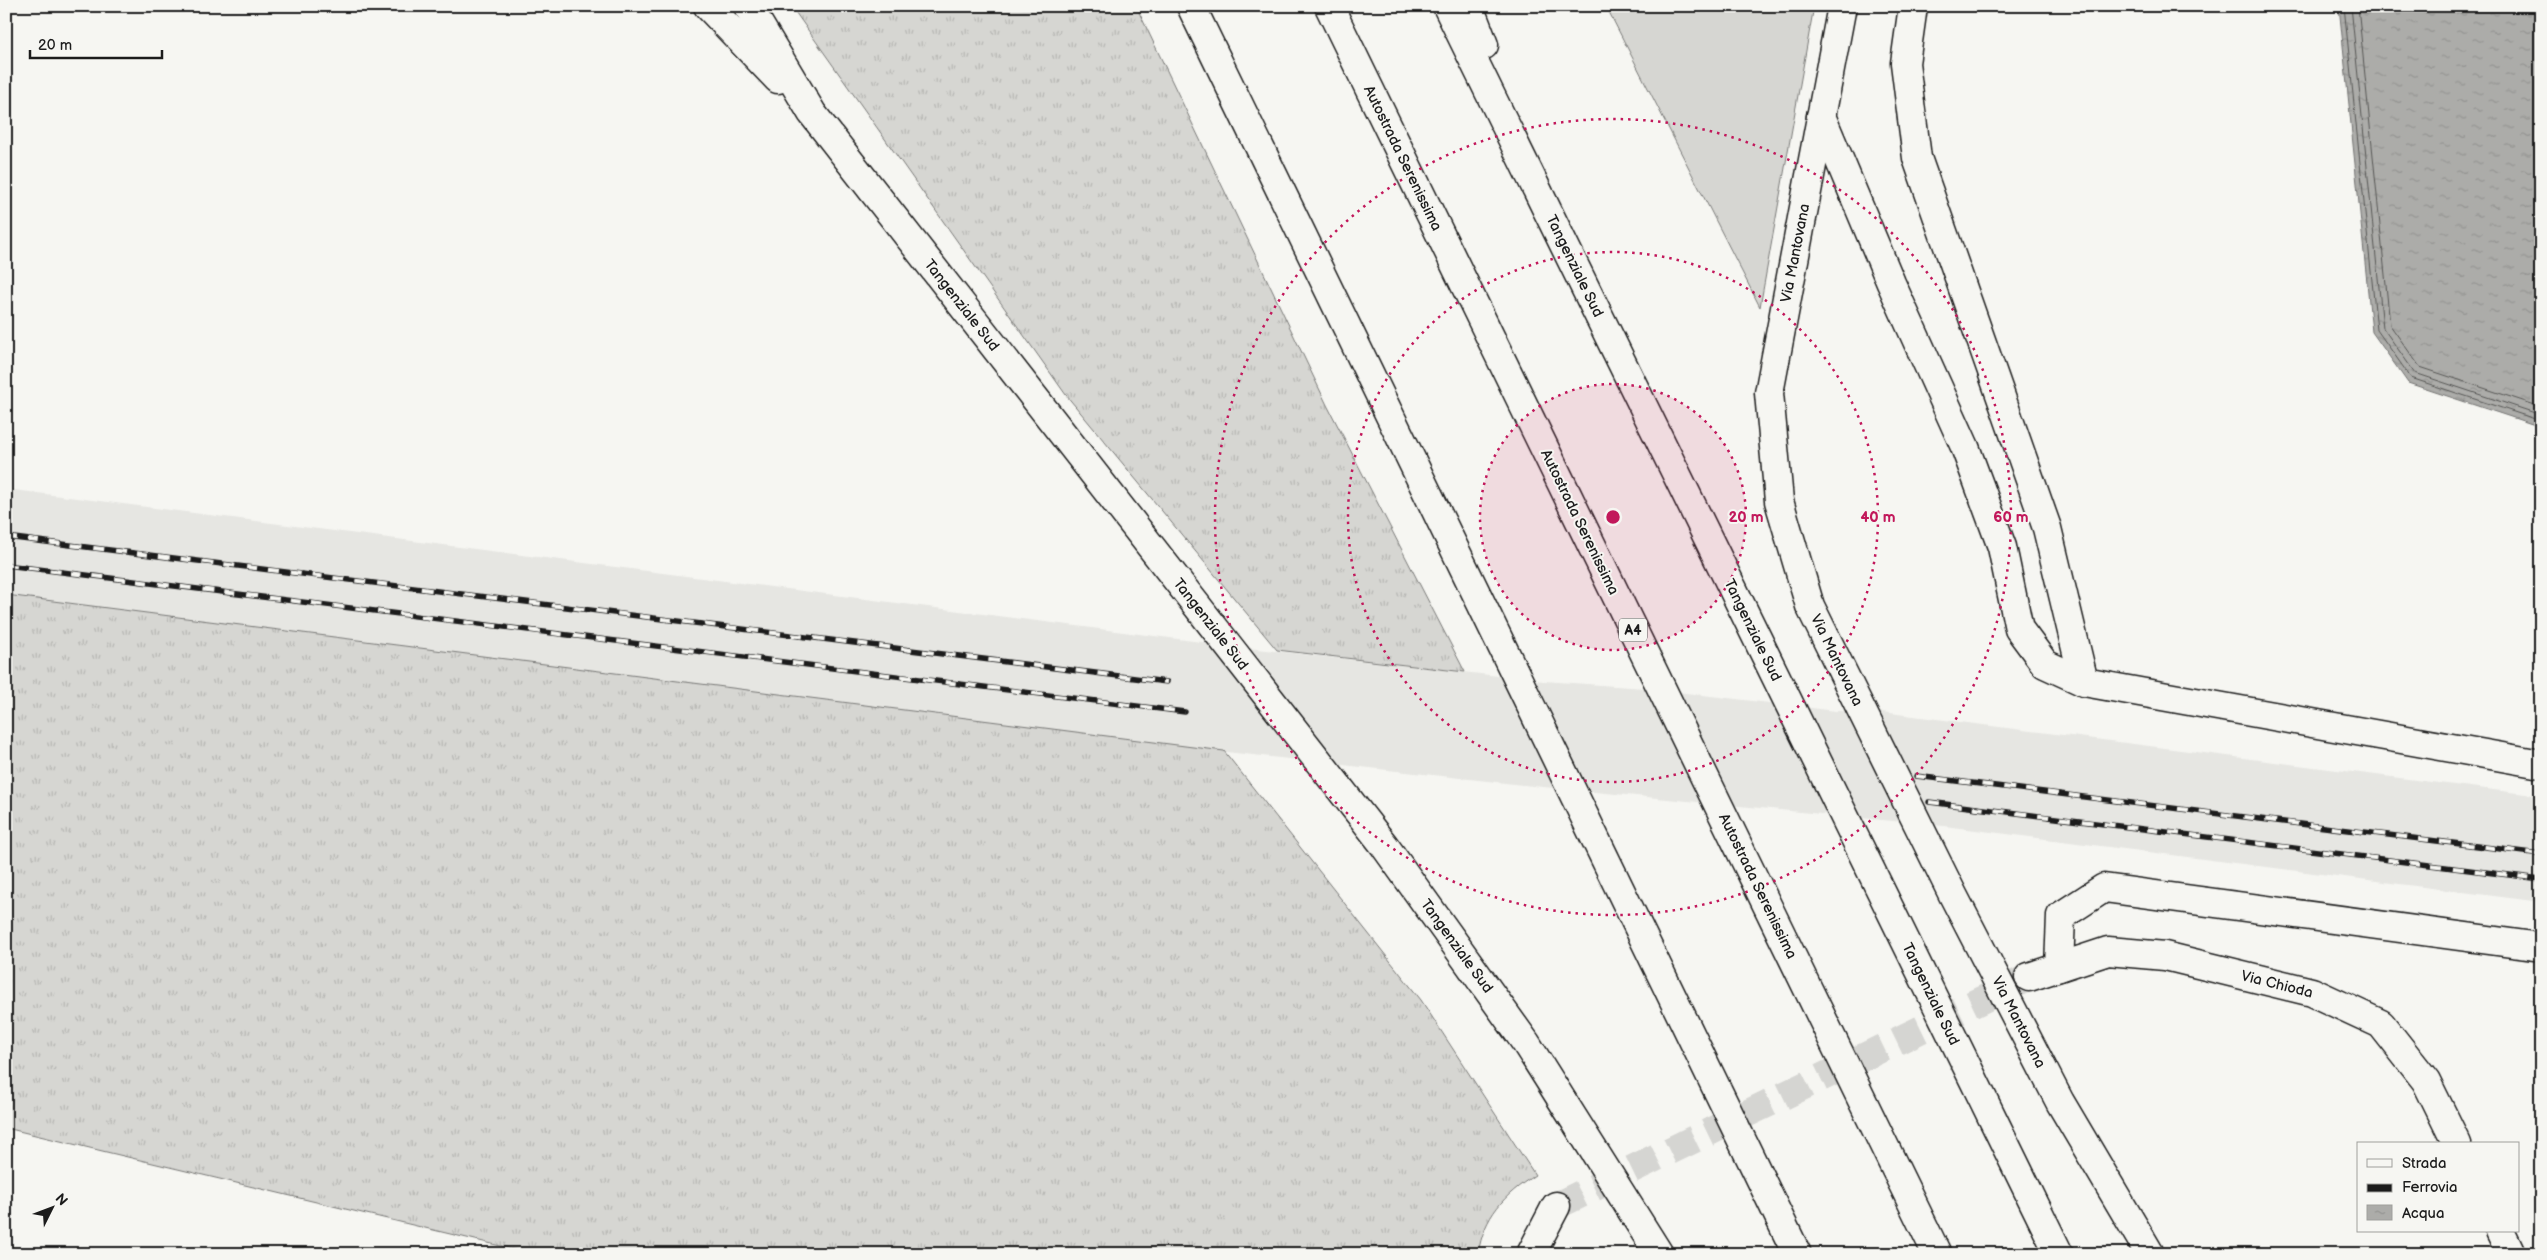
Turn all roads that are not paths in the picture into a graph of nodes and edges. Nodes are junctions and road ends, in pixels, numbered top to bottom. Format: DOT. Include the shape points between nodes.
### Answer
graph roads {
  1 [pos="708,6"];
  2 [pos="748,6"];
  3 [pos="1190,6"];
  4 [pos="1329,6"];
  5 [pos="1447,6"];
  6 [pos="1468,6"];
  7 [pos="1842,6"];
  8 [pos="1912,6"];
  9 [pos="812,114"];
  10 [pos="1821,116"];
  11 [pos="1547,210"];
  12 [pos="2084,682"];
  13 [pos="2541,764"];
  14 [pos="2541,947"];
  15 [pos="2059,967"];
  16 [pos="2029,977"];
  17 [pos="2456,1142"];
  18 [pos="1556,1206"];
  19 [pos="2500,1232"];
  20 [pos="1531,1254"];
  21 [pos="1659,1254"];
  22 [pos="1797,1254"];
  23 [pos="1937,1254"];
  24 [pos="2059,1254"];
  25 [pos="2150,1254"];
  26 [pos="2511,1254"];
  1 -- 9 [label="main road"];
  2 -- 9 [label="main road, Tangenziale Sud"];
  3 -- 22 [label="main road"];
  4 -- 23 [label="main road, Autostrada Serenissima / A4"];
  5 -- 11 [label="main road, Tangenziale Sud"];
  6 -- 11 [label="main road"];
  7 -- 10 [label="main road, Via Mantovana"];
  8 -- 12 [label="main road" via="1905,63 1917,158 2047,528"];
  9 -- 21 [label="main road, Tangenziale Sud" via="1384,844 1526,1043"];
  10 -- 12 [label="main road" via="1965,447 2002,547 2019,629 2045,664"];
  10 -- 25 [label="main road, Via Mantovana" via="1769,393 1779,501 1815,615 1953,895 2060,1102"];
  11 -- 24 [label="main road, Tangenziale Sud"];
  12 -- 13 [label="main road"];
  14 -- 15 [label="main road" via="2104,888 2061,916"];
  15 -- 16 [label="main road, Via Chioda"];
  15 -- 17 [label="main road, Via Chioda" via="2108,951 2164,956 2312,992 2381,1024 2426,1081"];
  18 -- 20 [label="main road"];
  19 -- 26 [label="main road"];
}
